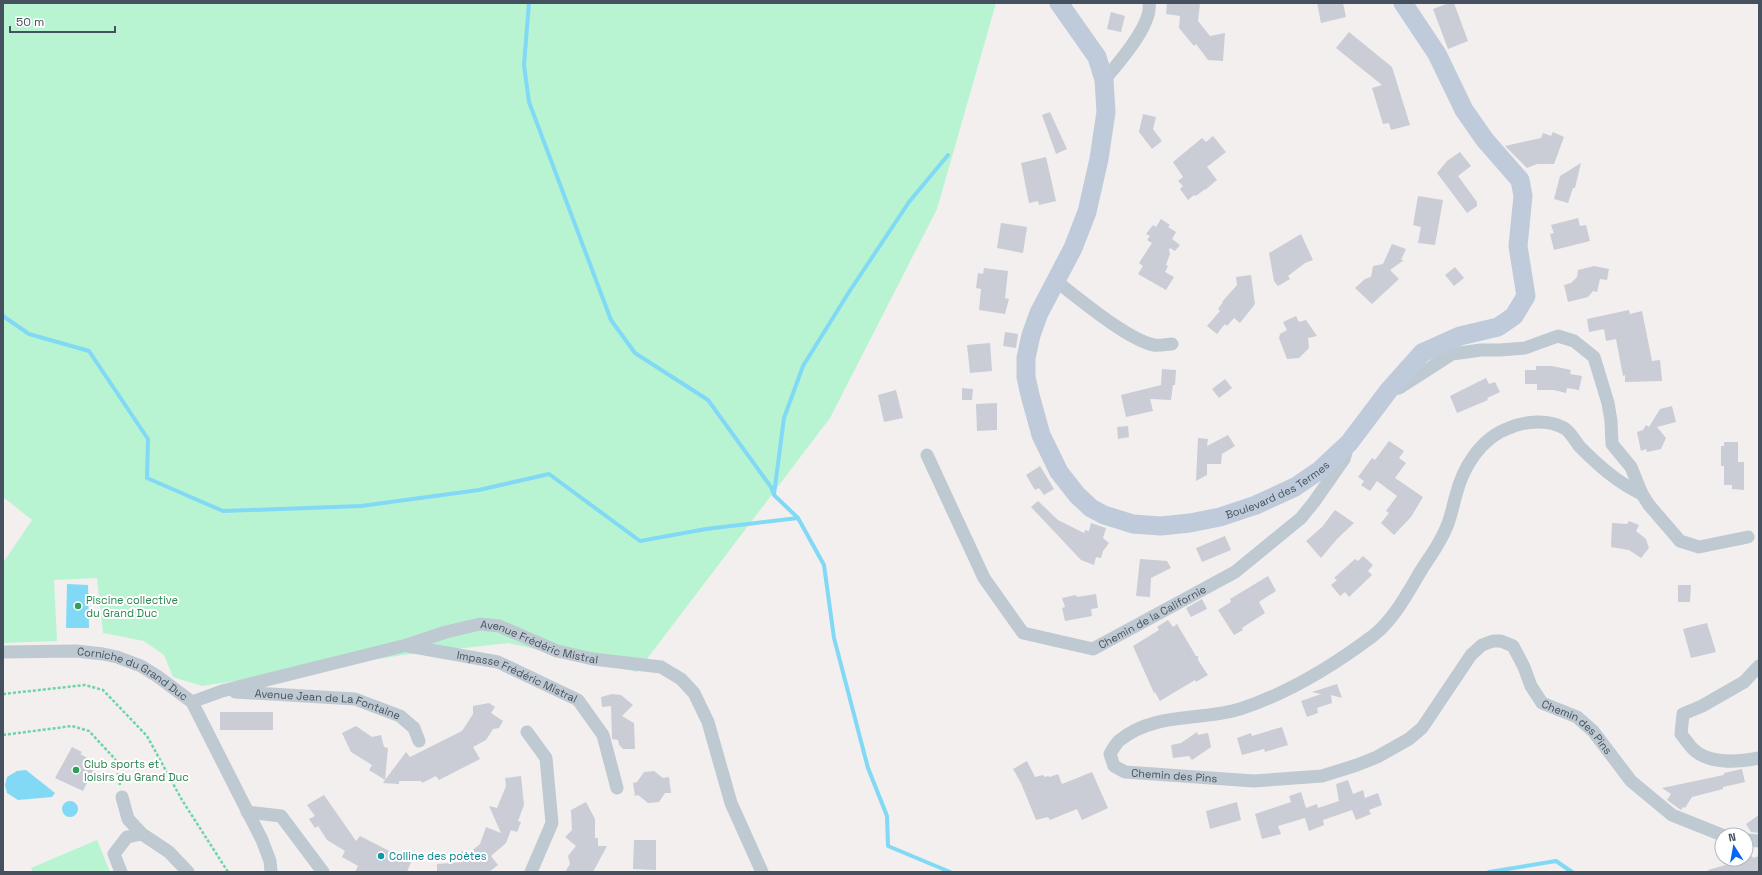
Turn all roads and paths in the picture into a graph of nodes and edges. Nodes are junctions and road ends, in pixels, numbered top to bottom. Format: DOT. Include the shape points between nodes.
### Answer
graph roads {
  1 [pos="1059,3"];
  2 [pos="1149,3"];
  3 [pos="1403,3"];
  4 [pos="1104,80"];
  5 [pos="1056,280"];
  6 [pos="1172,344"];
  7 [pos="1389,390"];
  8 [pos="1349,443"];
  9 [pos="927,455"];
  10 [pos="1642,494"];
  11 [pos="1748,537"];
  12 [pos="406,645"];
  13 [pos="3,652"];
  14 [pos="1759,666"];
  15 [pos="222,691"];
  16 [pos="3,694"];
  17 [pos="192,702"];
  18 [pos="526,732"];
  19 [pos="3,735"];
  20 [pos="419,741"];
  21 [pos="1759,758"];
  22 [pos="617,788"];
  23 [pos="122,797"];
  24 [pos="247,812"];
  25 [pos="1714,832"];
  26 [pos="142,834"];
  27 [pos="121,872"];
  28 [pos="188,872"];
  29 [pos="228,872"];
  30 [pos="271,872"];
  31 [pos="323,872"];
  32 [pos="531,872"];
  33 [pos="762,872"];
  1 -- 4 [label="street, Boulevard des Termes" via="1097,57"];
  2 -- 4 [label="street" via="1151,11 1136,40"];
  3 -- 7 [label="street, Boulevard des Termes" via="1437,54 1464,110 1520,180 1522,196 1518,246 1526,296 1514,316 1498,327 1460,336 1422,353"];
  4 -- 5 [label="street, Boulevard des Termes" via="1106,112 1087,212"];
  5 -- 6 [label="street" via="1136,338 1154,345"];
  5 -- 8 [label="street, Boulevard des Termes" via="1031,335 1026,358 1026,377 1041,435 1059,472 1091,508 1133,524 1161,526 1220,517 1256,505 1295,487 1320,470"];
  7 -- 8 [label="street, Boulevard des Termes"];
  7 -- 10 [label="street" via="1399,388 1452,354 1525,348 1558,336 1574,341 1594,357 1608,403 1612,444 1631,467"];
  8 -- 9 [label="street, Chemin de la Californie" via="1344,459 1300,518 1235,572 1093,648 1023,632 984,578"];
  10 -- 11 [label="street" via="1680,541 1699,547"];
  10 -- 25 [label="street, Chemin des Pins" via="1624,486 1612,476 1591,458 1566,429 1556,425 1528,422 1508,428 1490,437 1475,454 1463,474 1448,525 1437,547 1411,591 1381,629 1310,678 1274,695 1239,709 1177,717 1136,730 1119,740 1110,754 1114,766 1125,772 1254,781 1322,776 1377,757 1409,740 1422,728 1471,655 1482,645 1501,641 1513,646 1542,704 1577,717 1593,731 1631,781 1672,815"];
  12 -- 15 [label="street, Avenue Frédéric Mistral"];
  12 -- 22 [label="street, Impasse Frédéric Mistral" via="498,662 578,700 603,735"];
  12 -- 33 [label="street, Avenue Frédéric Mistral" via="480,624 499,626 557,651 608,661 661,667 681,678 694,693 708,722 731,803"];
  13 -- 17 [label="street, Corniche du Grand Duc" via="76,651 117,657 146,669"];
  14 -- 21 [label="street" via="1744,682 1683,714 1682,734 1694,750 1715,761"];
  15 -- 17 [label="street, Avenue Frédéric Mistral"];
  15 -- 20 [label="street, Avenue Jean de La Fontaine" via="355,699 400,716 414,728"];
  16 -- 29 [label="path" via="85,685 104,690 147,736 182,800"];
  17 -- 24 [label="street, Corniche du Grand Duc"];
  18 -- 32 [label="street" via="546,758 552,823"];
  19 -- 23 [label="path" via="72,726 90,731 115,759"];
  23 -- 26 [label="street" via="128,819"];
  24 -- 30 [label="street, Corniche du Grand Duc" via="267,854"];
  24 -- 31 [label="street" via="281,816"];
  26 -- 27 [label="street" via="128,837 114,854"];
  26 -- 28 [label="street" via="169,852"];
}
